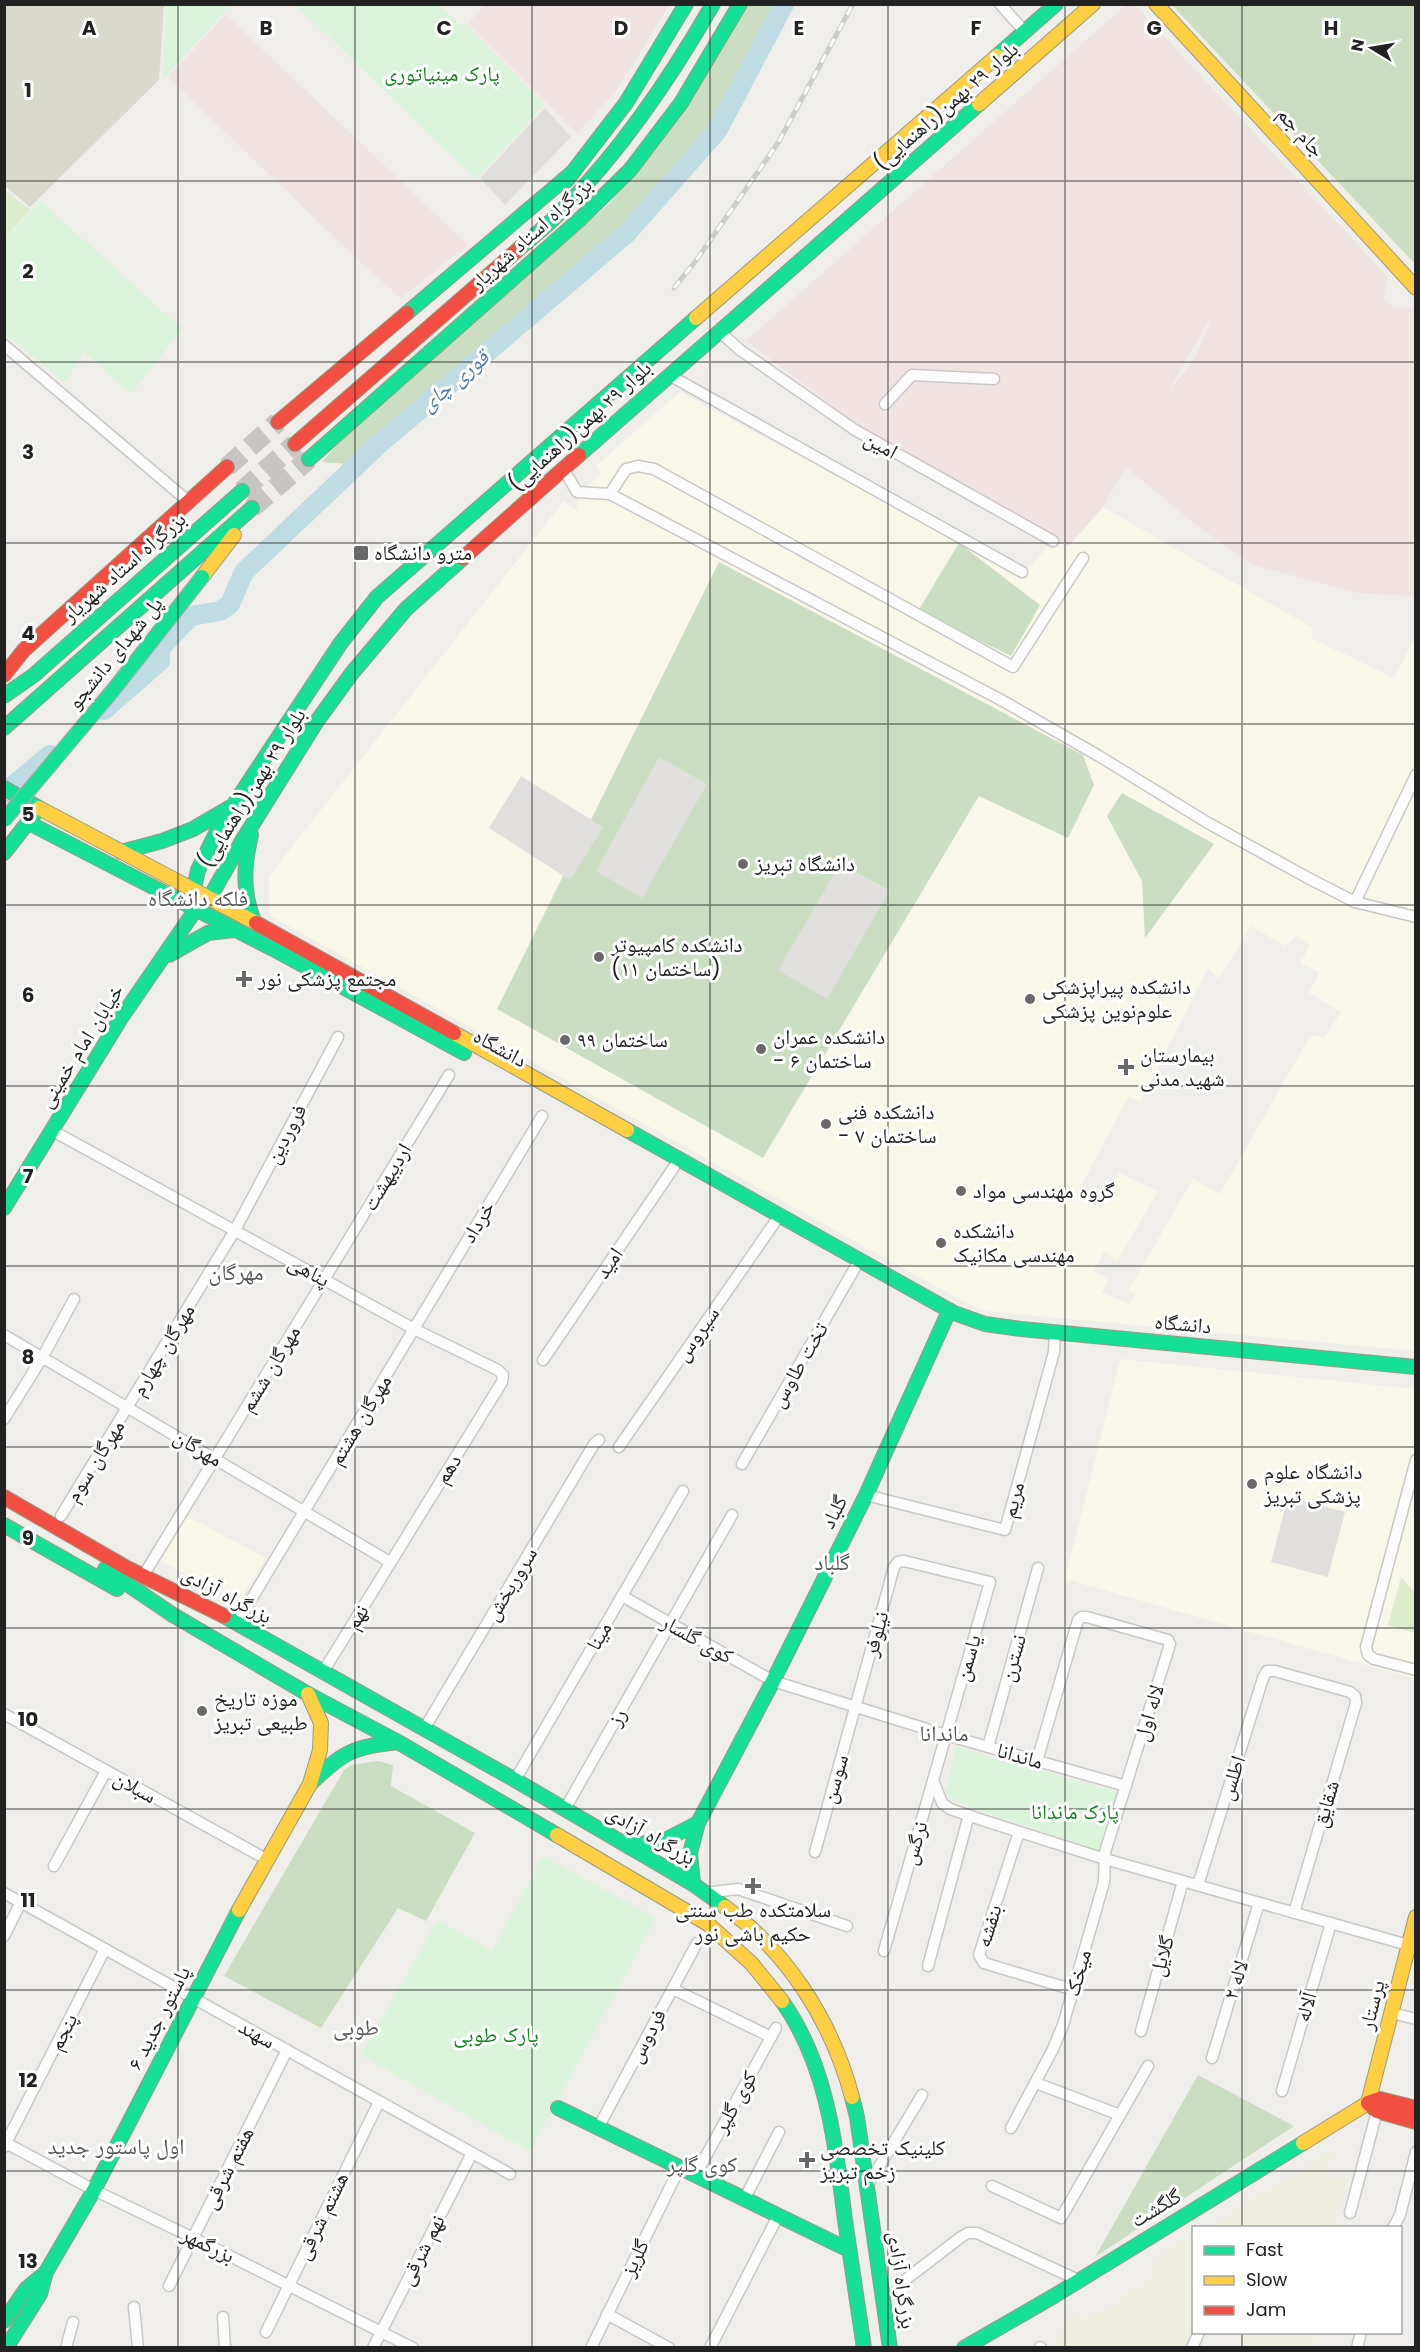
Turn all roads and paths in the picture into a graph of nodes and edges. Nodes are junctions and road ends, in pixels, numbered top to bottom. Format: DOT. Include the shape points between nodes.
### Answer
graph roads {
  1 [pos="686,4"];
  2 [pos="713,4"];
  3 [pos="740,4"];
  4 [pos="1000,4"];
  5 [pos="1056,4"];
  6 [pos="1093,4"];
  7 [pos="1156,4"];
  8 [pos="1024,32"];
  9 [pos="574,171"];
  10 [pos="784,242"];
  11 [pos="515,251"];
  12 [pos="801,260"];
  13 [pos="1416,288"];
  14 [pos="720,332"];
  15 [pos="4,345"];
  16 [pos="669,375"];
  17 [pos="994,379"];
  18 [pos="885,404"];
  19 [pos="278,422"];
  20 [pos="296,444"];
  21 [pos="309,459"];
  22 [pos="227,467"];
  23 [pos="564,470"];
  24 [pos="242,491"];
  25 [pos="610,494"];
  26 [pos="189,502"];
  27 [pos="1053,541"];
  28 [pos="1083,558"];
  29 [pos="1022,572"];
  30 [pos="4,675"];
  31 [pos="4,696"];
  32 [pos="4,728"];
  33 [pos="1416,775"];
  34 [pos="4,788"];
  35 [pos="233,806"];
  36 [pos="39,808"];
  37 [pos="4,820"];
  38 [pos="29,823"];
  39 [pos="253,826"];
  40 [pos="219,827"];
  41 [pos="242,841"];
  42 [pos="121,852"];
  43 [pos="4,853"];
  44 [pos="194,888"];
  45 [pos="210,897"];
  46 [pos="1354,902"];
  47 [pos="196,909"];
  48 [pos="1416,917"];
  49 [pos="254,921"];
  50 [pos="238,931"];
  51 [pos="160,961"];
  52 [pos="338,1037"];
  53 [pos="449,1075"];
  54 [pos="542,1116"];
  55 [pos="53,1131"];
  56 [pos="674,1167"];
  57 [pos="4,1208"];
  58 [pos="775,1222"];
  59 [pos="235,1230"];
  60 [pos="856,1266"];
  61 [pos="325,1280"];
  62 [pos="74,1299"];
  63 [pos="949,1311"];
  64 [pos="414,1329"];
  65 [pos="1055,1331"];
  66 [pos="4,1335"];
  67 [pos="42,1358"];
  68 [pos="543,1360"];
  69 [pos="1416,1367"];
  70 [pos="503,1375"];
  71 [pos="129,1407"];
  72 [pos="4,1419"];
  73 [pos="599,1440"];
  74 [pos="619,1447"];
  75 [pos="216,1459"];
  76 [pos="1416,1460"];
  77 [pos="742,1464"];
  78 [pos="4,1482"];
  79 [pos="683,1491"];
  80 [pos="866,1495"];
  81 [pos="4,1497"];
  82 [pos="305,1510"];
  83 [pos="4,1511"];
  84 [pos="732,1515"];
  85 [pos="61,1516"];
  86 [pos="4,1525"];
  87 [pos="390,1562"];
  88 [pos="148,1568"];
  89 [pos="1038,1568"];
  90 [pos="124,1573"];
  91 [pos="990,1582"];
  92 [pos="184,1594"];
  93 [pos="622,1596"];
  94 [pos="173,1615"];
  95 [pos="237,1623"];
  96 [pos="670,1624"];
  97 [pos="1416,1670"];
  98 [pos="323,1672"];
  99 [pos="773,1681"];
  100 [pos="308,1694"];
  101 [pos="1355,1696"];
  102 [pos="856,1707"];
  103 [pos="4,1714"];
  104 [pos="424,1729"];
  105 [pos="946,1735"];
  106 [pos="398,1742"];
  107 [pos="988,1747"];
  108 [pos="1037,1761"];
  109 [pos="106,1770"];
  110 [pos="515,1780"];
  111 [pos="933,1780"];
  112 [pos="310,1784"];
  113 [pos="1126,1786"];
  114 [pos="565,1809"];
  115 [pos="969,1815"];
  116 [pos="698,1823"];
  117 [pos="1019,1832"];
  118 [pos="628,1845"];
  119 [pos="815,1852"];
  120 [pos="644,1856"];
  121 [pos="1105,1858"];
  122 [pos="266,1859"];
  123 [pos="54,1866"];
  124 [pos="664,1867"];
  125 [pos="630,1877"];
  126 [pos="1183,1881"];
  127 [pos="1198,1885"];
  128 [pos="699,1888"];
  129 [pos="650,1889"];
  130 [pos="4,1893"];
  131 [pos="21,1902"];
  132 [pos="1259,1903"];
  133 [pos="1294,1913"];
  134 [pos="1416,1917"];
  135 [pos="1331,1923"];
  136 [pos="847,1926"];
  137 [pos="4,1936"];
  138 [pos="697,1943"];
  139 [pos="105,1949"];
  140 [pos="1412,1950"];
  141 [pos="884,1951"];
  142 [pos="928,1966"];
  143 [pos="673,1989"];
  144 [pos="1074,1990"];
  145 [pos="193,1998"];
  146 [pos="1400,2015"];
  147 [pos="1416,2019"];
  148 [pos="1141,2031"];
  149 [pos="287,2050"];
  150 [pos="1212,2058"];
  151 [pos="1148,2066"];
  152 [pos="1036,2083"];
  153 [pos="1282,2091"];
  154 [pos="922,2095"];
  155 [pos="379,2102"];
  156 [pos="1375,2104"];
  157 [pos="558,2108"];
  158 [pos="1416,2108"];
  159 [pos="1120,2115"];
  160 [pos="1416,2122"];
  161 [pos="598,2128"];
  162 [pos="1011,2128"];
  163 [pos="779,2132"];
  164 [pos="5,2144"];
  165 [pos="1416,2152"];
  166 [pos="472,2153"];
  167 [pos="679,2169"];
  168 [pos="510,2174"];
  169 [pos="695,2176"];
  170 [pos="868,2185"];
  171 [pos="992,2186"];
  172 [pos="94,2190"];
  173 [pos="744,2200"];
  174 [pos="1350,2213"];
  175 [pos="778,2216"];
  176 [pos="1394,2226"];
  177 [pos="193,2238"];
  178 [pos="849,2250"];
  179 [pos="46,2272"];
  180 [pos="905,2280"];
  181 [pos="1078,2280"];
  182 [pos="288,2285"];
  183 [pos="169,2286"];
  184 [pos="134,2307"];
  185 [pos="607,2314"];
  186 [pos="223,2318"];
  187 [pos="4,2322"];
  188 [pos="73,2322"];
  189 [pos="381,2331"];
  190 [pos="266,2332"];
  191 [pos="1198,2334"];
  192 [pos="1357,2347"];
  193 [pos="6,2348"];
  194 [pos="66,2348"];
  195 [pos="138,2348"];
  196 [pos="225,2348"];
  197 [pos="373,2348"];
  198 [pos="413,2348"];
  199 [pos="591,2348"];
  200 [pos="669,2348"];
  201 [pos="710,2348"];
  202 [pos="864,2348"];
  203 [pos="890,2348"];
  204 [pos="964,2348"];
  205 [pos="1192,2348"];
  206 [pos="1363,2348"];
  1 -- 9 [label="main road" via="626,103"];
  2 -- 11 [label="main road, بزرگراه استاد شهریار" via="642,118 565,208"];
  3 -- 21 [label="main road, بزرگراه استاد شهریار" via="681,103 630,170 579,220"];
  4 -- 8 [label="street"];
  5 -- 8 [label="main road, بلوار ٢٩ بهمن(راهنمایی)"];
  6 -- 12 [label="main road, بلوار ٢٩ بهمن(راهنمایی)"];
  7 -- 13 [label="main road, جام جم"];
  8 -- 10 [label="main road, بلوار ٢٩ بهمن(راهنمایی)"];
  9 -- 11 [label="main road"];
  9 -- 19 [label="main road"];
  10 -- 12 [label="main road"];
  10 -- 35 [label="main road, بلوار ٢٩ بهمن(راهنمایی)" via="377,597 340,644"];
  11 -- 20 [label="main road, بزرگراه استاد شهریار"];
  12 -- 14 [label="main road, بلوار ٢٩ بهمن(راهنمایی)"];
  14 -- 16 [label="main road, بلوار ٢٩ بهمن(راهنمایی)"];
  14 -- 27 [label="street, امین" via="855,430"];
  15 -- 26 [label="street"];
  16 -- 23 [label="main road, بلوار ٢٩ بهمن(راهنمایی)"];
  16 -- 29 [label="street"];
  17 -- 18 [label="street" via="912,375"];
  22 -- 26 [label="main road"];
  23 -- 25 [label="street" via="577,492"];
  23 -- 39 [label="main road, بلوار ٢٩ بهمن(راهنمایی)" via="389,628 317,721"];
  24 -- 31 [label="main road, بزرگراه استاد شهریار" via="34,675"];
  25 -- 28 [label="street" via="626,469 654,469 1013,667"];
  25 -- 46 [label="street" via="1004,701 1208,823"];
  26 -- 30 [label="main road" via="24,650"];
  32 -- 37 [label="main road, پل شهدای دانشجو, bridge" via="252,508 114,689"];
  33 -- 46 [label="street"];
  34 -- 36 [label="main road, دانشگاه"];
  35 -- 40 [label="main road, بلوار ٢٩ بهمن(راهنمایی)"];
  35 -- 42 [label="main road" via="193,829"];
  36 -- 38 [label="main road"];
  36 -- 42 [label="main road, دانشگاه"];
  38 -- 43 [label="main road"];
  38 -- 47 [label="main road, دانشگاه"];
  39 -- 41 [label="main road, بلوار ٢٩ بهمن(راهنمایی)"];
  39 -- 49 [label="main road" via="244,870 245,896"];
  40 -- 41 [label="main road" via="226,841"];
  40 -- 44 [label="main road, بلوار ٢٩ بهمن(راهنمایی)" via="198,870"];
  41 -- 45 [label="main road, بلوار ٢٩ بهمن(راهنمایی)"];
  42 -- 44 [label="main road, دانشگاه"];
  44 -- 45 [label="main road, دانشگاه"];
  44 -- 47 [label="main road, بلوار ٢٩ بهمن(راهنمایی)"];
  45 -- 47 [label="main road, بلوار ٢٩ بهمن(راهنمایی)"];
  45 -- 49 [label="main road, دانشگاه"];
  46 -- 48 [label="street"];
  47 -- 50 [label="main road, دانشگاه"];
  47 -- 51 [label="main road, خیابان امام خمینی"];
  49 -- 63 [label="main road, دانشگاه"];
  50 -- 51 [label="main road" via="224,928 198,936"];
  50 -- 56 [label="main road, دانشگاه"];
  51 -- 55 [label="main road, خیابان امام خمینی"];
  52 -- 59 [label="street, فروردین"];
  53 -- 61 [label="street, اردیبهشت"];
  54 -- 64 [label="street, خرداد"];
  55 -- 57 [label="main road, خیابان امام خمینی"];
  55 -- 59 [label="street, پناهی"];
  56 -- 58 [label="main road, دانشگاه"];
  56 -- 68 [label="street, امید"];
  58 -- 60 [label="main road, دانشگاه"];
  58 -- 74 [label="street, سیروس"];
  59 -- 61 [label="street, پناهی"];
  59 -- 71 [label="street, مهرگان چهارم"];
  60 -- 63 [label="main road, دانشگاه" via="939,1312"];
  60 -- 77 [label="street, تخت طاوس"];
  61 -- 64 [label="street, پناهی"];
  61 -- 75 [label="street, مهرگان ششم"];
  62 -- 67 [label="street"];
  63 -- 65 [label="main road, دانشگاه" via="991,1324"];
  63 -- 80 [label="main road, گلباد"];
  64 -- 70 [label="street, پناهی"];
  64 -- 82 [label="street, مهرگان هشتم"];
  65 -- 69 [label="main road, دانشگاه"];
  65 -- 80 [label="street, مریم" via="1054,1352 1005,1530"];
  66 -- 67 [label="street, مهرگان"];
  67 -- 71 [label="street, مهرگان"];
  67 -- 72 [label="street"];
  70 -- 87 [label="street, دهم"];
  71 -- 75 [label="street, مهرگان"];
  71 -- 85 [label="street, مهرگان سوم"];
  73 -- 104 [label="street, سروربخش"];
  75 -- 82 [label="street, مهرگان"];
  75 -- 88 [label="street, مهرگان ششم"];
  76 -- 97 [label="street" via="1366,1647 1374,1659"];
  78 -- 85 [label="main road"];
  79 -- 93 [label="street, مینا"];
  80 -- 99 [label="main road, گلباد"];
  81 -- 90 [label="main road"];
  82 -- 87 [label="street, مهرگان"];
  82 -- 95 [label="street, مهرگان هشتم"];
  83 -- 90 [label="main road"];
  84 -- 96 [label="street, رز"];
  85 -- 88 [label="main road"];
  86 -- 94 [label="main road" via="113,1587"];
  87 -- 98 [label="street, نهم"];
  88 -- 92 [label="main road"];
  89 -- 107 [label="street, نسترن"];
  90 -- 92 [label="main road, بزرگراه آزادی"];
  90 -- 94 [label="main road, بزرگراه آزادی"];
  91 -- 102 [label="street, نیلوفر" via="898,1562"];
  91 -- 105 [label="street, یاسمن"];
  92 -- 95 [label="main road, بزرگراه آزادی"];
  93 -- 96 [label="street, کوی گلسار"];
  93 -- 110 [label="street, مینا"];
  94 -- 100 [label="main road, بزرگراه آزادی"];
  95 -- 98 [label="main road, بزرگراه آزادی"];
  96 -- 99 [label="street, کوی گلسار"];
  96 -- 114 [label="street, رز"];
  98 -- 104 [label="main road, بزرگراه آزادی"];
  99 -- 102 [label="street, ماندانا"];
  99 -- 116 [label="main road, گلباد"];
  100 -- 106 [label="main road, بزرگراه آزادی"];
  100 -- 112 [label="main road, پاستور جدید ۶" via="321,1723 320,1750"];
  101 -- 127 [label="street, اطلس" via="1267,1671"];
  101 -- 133 [label="street, شقایق"];
  102 -- 105 [label="street, ماندانا"];
  102 -- 119 [label="street, سوسن"];
  103 -- 109 [label="street, سبلان"];
  104 -- 110 [label="main road, بزرگراه آزادی"];
  105 -- 107 [label="street, ماندانا"];
  105 -- 111 [label="street, نرگس"];
  106 -- 112 [label="main road, پاستور جدید ۶" via="364,1746 336,1759"];
  106 -- 125 [label="main road, بزرگراه آزادی"];
  107 -- 108 [label="street, ماندانا"];
  108 -- 113 [label="street, ماندانا"];
  108 -- 113 [label="street, لاله اول" via="1078,1620 1082,1617 1168,1640 1170,1644"];
  109 -- 122 [label="street, سبلان"];
  109 -- 123 [label="street"];
  110 -- 114 [label="main road, بزرگراه آزادی"];
  111 -- 115 [label="street" via="942,1803"];
  111 -- 141 [label="street, نرگس"];
  112 -- 122 [label="main road, پاستور جدید ۶"];
  113 -- 121 [label="street"];
  114 -- 118 [label="main road, بزرگراه آزادی"];
  115 -- 117 [label="street"];
  115 -- 142 [label="street"];
  116 -- 118 [label="main road" via="654,1845"];
  116 -- 128 [label="main road, گلباد" via="688,1862"];
  117 -- 121 [label="street"];
  117 -- 144 [label="street, بنفشه" via="980,1959 984,1964"];
  118 -- 120 [label="main road, بزرگراه آزادی"];
  120 -- 124 [label="main road, بزرگراه آزادی"];
  120 -- 125 [label="main road" via="641,1869"];
  121 -- 126 [label="street"];
  121 -- 144 [label="street, میخک" via="1104,1882"];
  122 -- 145 [label="main road, پاستور جدید ۶"];
  124 -- 128 [label="main road, بزرگراه آزادی"];
  124 -- 129 [label="main road" via="657,1872"];
  125 -- 129 [label="main road, بزرگراه آزادی"];
  126 -- 127 [label="street"];
  126 -- 148 [label="street, گلایل"];
  127 -- 132 [label="street"];
  128 -- 136 [label="street" via="738,1889"];
  128 -- 170 [label="main road, بزرگراه آزادی" via="743,1920 774,1950 826,2028 845,2071"];
  129 -- 178 [label="main road, بزرگراه آزادی" via="739,1948 772,1985 794,2019 815,2063 831,2115"];
  130 -- 131 [label="street, سهند"];
  131 -- 137 [label="street"];
  131 -- 139 [label="street, سهند"];
  132 -- 133 [label="street"];
  132 -- 150 [label="street, لاله ۲"];
  133 -- 135 [label="street"];
  134 -- 140 [label="main road, پرستار"];
  135 -- 140 [label="street"];
  135 -- 153 [label="street, آلاله"];
  138 -- 143 [label="street, فردوس"];
  139 -- 145 [label="street, سهند"];
  139 -- 164 [label="street, پنجم"];
  140 -- 146 [label="main road, پرستار"];
  140 -- 156 [label="main road, پرستار"];
  143 -- 161 [label="street, فردوس"];
  143 -- 169 [label="street, کوی گلپر" via="773,2032"];
  144 -- 152 [label="street, میخک" via="1064,2025"];
  145 -- 149 [label="street, سهند"];
  145 -- 172 [label="main road, پاستور جدید ۶"];
  146 -- 147 [label="street"];
  146 -- 156 [label="main road, پرستار"];
  149 -- 155 [label="street, سهند"];
  149 -- 177 [label="street, هفتم شرقی"];
  151 -- 159 [label="street"];
  152 -- 159 [label="street"];
  152 -- 162 [label="street, میخک"];
  154 -- 170 [label="street"];
  155 -- 166 [label="street, سهند"];
  155 -- 182 [label="street, هشتم شرقی"];
  156 -- 158 [label="main road"];
  156 -- 160 [label="main road"];
  156 -- 174 [label="street"];
  156 -- 181 [label="main road, گلگشت"];
  157 -- 161 [label="main road"];
  159 -- 171 [label="street" via="1061,2218"];
  161 -- 167 [label="main road"];
  163 -- 173 [label="street"];
  164 -- 172 [label="street, بزرگمهر"];
  165 -- 176 [label="street"];
  166 -- 168 [label="street, سهند"];
  166 -- 189 [label="street, نهم شرقی"];
  167 -- 169 [label="main road"];
  167 -- 185 [label="street, گلریز"];
  169 -- 173 [label="main road"];
  170 -- 203 [label="main road, بزرگراه آزادی"];
  172 -- 177 [label="street, بزرگمهر"];
  172 -- 179 [label="main road, پاستور جدید ۶"];
  173 -- 175 [label="main road"];
  175 -- 178 [label="main road"];
  175 -- 201 [label="street"];
  177 -- 182 [label="street, بزرگمهر"];
  177 -- 183 [label="street, هفتم شرقی"];
  178 -- 202 [label="main road, بزرگراه آزادی"];
  179 -- 187 [label="main road, پاستور جدید ۶" via="26,2289"];
  179 -- 193 [label="main road, پاستور جدید ۶" via="40,2294"];
  180 -- 181 [label="street" via="968,2233 977,2233"];
  181 -- 204 [label="main road, گلگشت"];
  182 -- 189 [label="street, بزرگمهر"];
  182 -- 190 [label="street, هشتم شرقی"];
  184 -- 195 [label="street"];
  185 -- 199 [label="street, گلریز"];
  185 -- 200 [label="street"];
  186 -- 196 [label="street"];
  188 -- 194 [label="street"];
  189 -- 197 [label="street, نهم شرقی"];
  189 -- 198 [label="street, بزرگمهر"];
  191 -- 205 [label="street"];
  192 -- 206 [label="street"];
}
